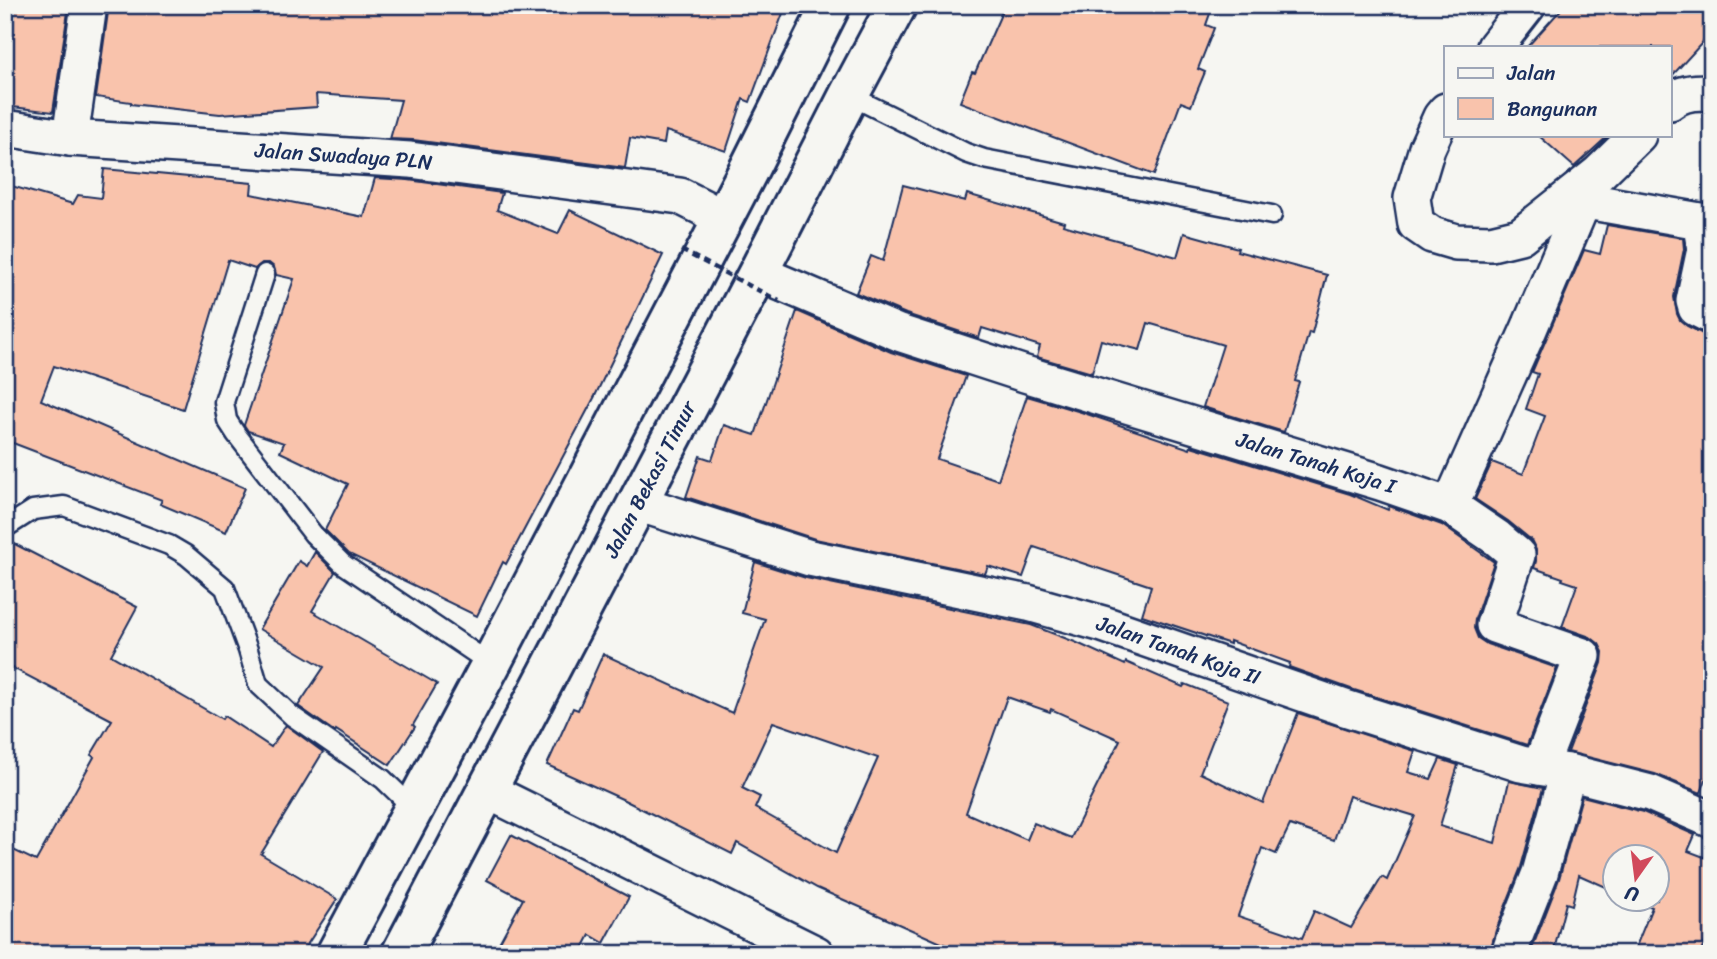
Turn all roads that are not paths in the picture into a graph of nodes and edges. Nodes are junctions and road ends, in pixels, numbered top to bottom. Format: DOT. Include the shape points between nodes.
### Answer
graph roads {
  1 [pos="89,5"];
  2 [pos="897,5"];
  3 [pos="1528,5"];
  4 [pos="824,7"];
  5 [pos="1496,46"];
  6 [pos="1712,93"];
  7 [pos="849,95"];
  8 [pos="1672,100"];
  9 [pos="1444,113"];
  10 [pos="5,128"];
  11 [pos="1637,136"];
  12 [pos="70,138"];
  13 [pos="750,167"];
  14 [pos="680,196"];
  15 [pos="1706,210"];
  16 [pos="1272,215"];
  17 [pos="721,222"];
  18 [pos="265,274"];
  19 [pos="769,287"];
  20 [pos="1712,316"];
  21 [pos="637,503"];
  22 [pos="1450,506"];
  23 [pos="5,528"];
  24 [pos="492,664"];
  25 [pos="1554,769"];
  26 [pos="486,790"];
  27 [pos="414,809"];
  28 [pos="1712,820"];
  29 [pos="336,954"];
  30 [pos="401,954"];
  31 [pos="816,954"];
  32 [pos="1509,954"];
  1 -- 12 [label="street"];
  2 -- 7 [label="main road, Jalan Bekasi Timur"];
  3 -- 5 [label="street"];
  4 -- 13 [label="main road"];
  6 -- 8 [label="street"];
  7 -- 16 [label="lane" via="984,159"];
  7 -- 19 [label="main road, Jalan Bekasi Timur"];
  9 -- 11 [label="street" via="1427,148 1412,198 1416,224 1456,242 1491,243 1520,236 1589,182"];
  10 -- 12 [label="street, Jalan Swadaya PLN"];
  12 -- 14 [label="street, Jalan Swadaya PLN" via="410,160"];
  13 -- 14 [label="street, Jalan Swadaya PLN"];
  13 -- 17 [label="main road"];
  14 -- 17 [label="street, Jalan Swadaya PLN"];
  15 -- 20 [label="street" via="1705,249 1693,301 1696,308"];
  15 -- 22 [label="street" via="1583,204"];
  17 -- 24 [label="main road"];
  18 -- 24 [label="lane" via="223,402 227,420 313,534 343,564"];
  19 -- 21 [label="main road, Jalan Bekasi Timur"];
  19 -- 22 [label="street, Jalan Tanah Koja I" via="1025,374"];
  21 -- 25 [label="street, Jalan Tanah Koja II" via="810,558 1028,603 1104,624 1345,708 1521,764"];
  21 -- 26 [label="main road, Jalan Bekasi Timur"];
  22 -- 25 [label="street, Jalan Tanah Koja I" via="1517,555 1494,625 1583,656"];
  23 -- 27 [label="lane" via="33,510 64,506 186,555 225,588 258,684 292,716 383,779"];
  24 -- 27 [label="main road"];
  25 -- 28 [label="street, Jalan Tanah Koja II" via="1650,793"];
  25 -- 32 [label="street" via="1540,873"];
  26 -- 30 [label="main road, Jalan Bekasi Timur"];
  26 -- 31 [label="street"];
  27 -- 29 [label="main road"];
}
